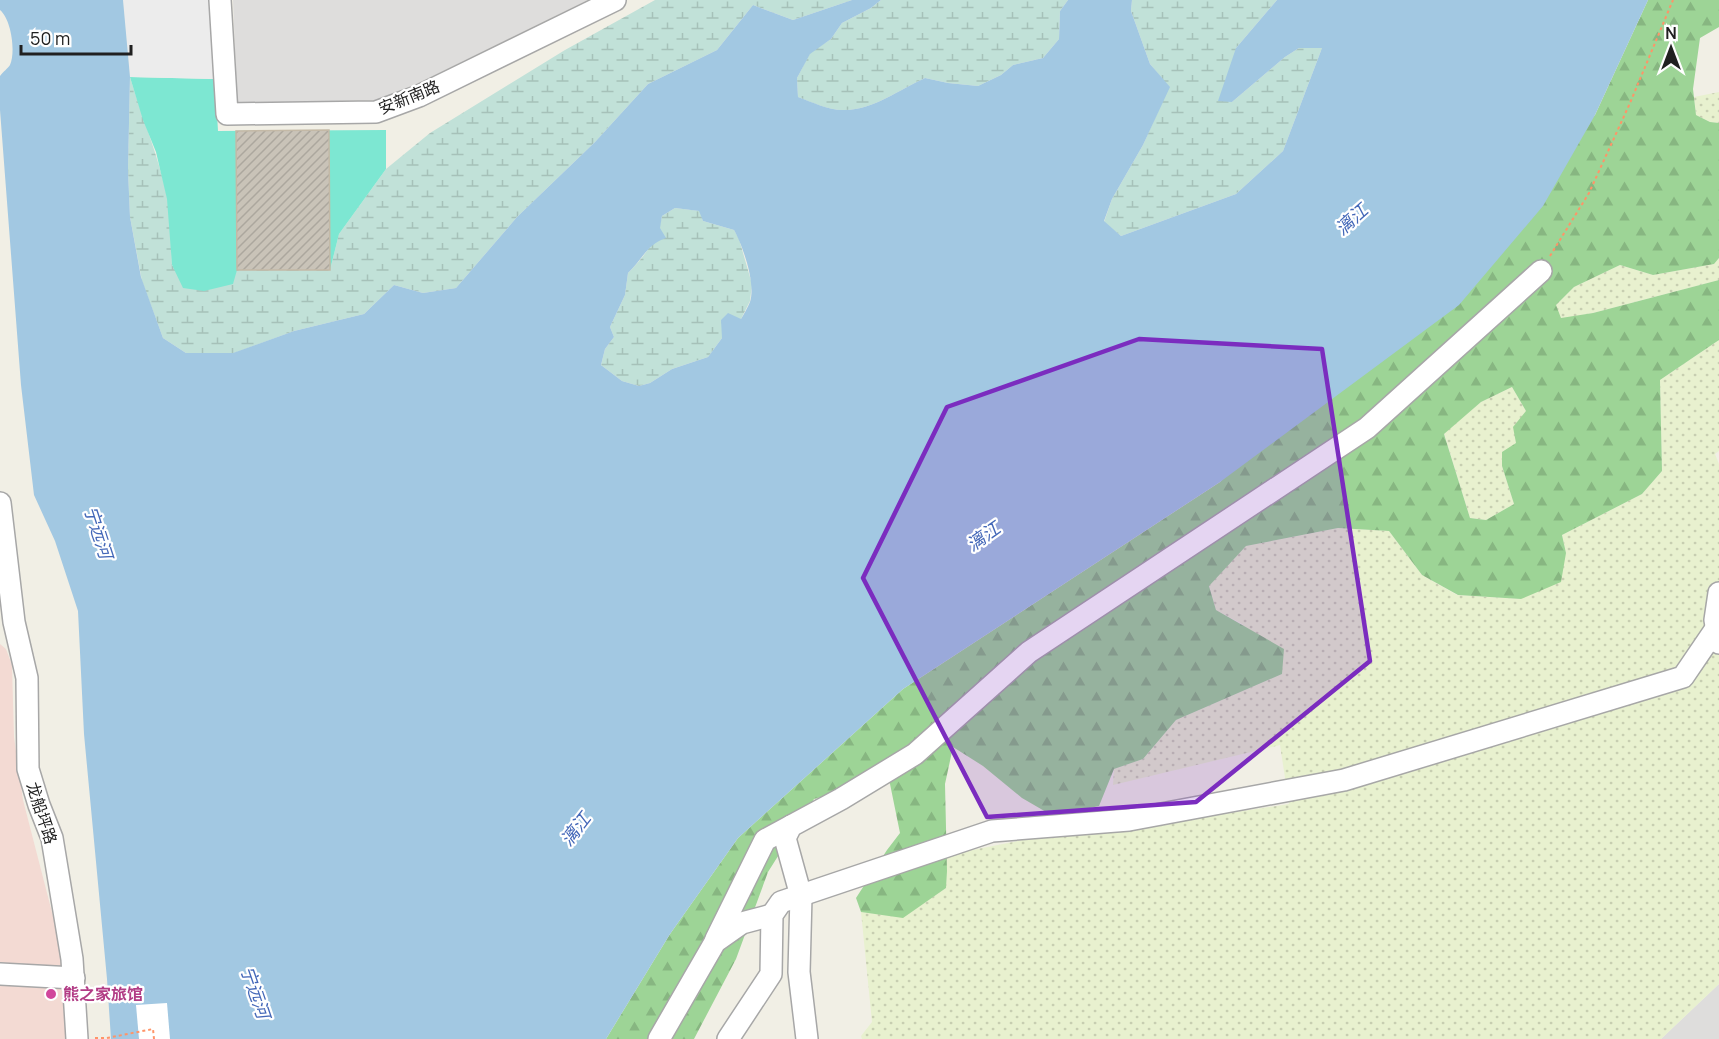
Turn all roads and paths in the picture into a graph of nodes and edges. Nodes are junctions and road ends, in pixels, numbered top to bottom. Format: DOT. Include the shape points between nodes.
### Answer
graph roads {
  1 [pos="220,0"];
  2 [pos="1673,0"];
  3 [pos="603,3"];
  4 [pos="1541,271"];
  5 [pos="0,503"];
  6 [pos="1719,593"];
  7 [pos="7,622"];
  8 [pos="1717,637"];
  9 [pos="791,826"];
  10 [pos="801,896"];
  11 [pos="771,915"];
  12 [pos="715,942"];
  13 [pos="0,974"];
  14 [pos="74,978"];
  15 [pos="77,1038"];
  16 [pos="154,1039"];
  17 [pos="659,1039"];
  18 [pos="728,1039"];
  19 [pos="807,1039"];
  1 -- 3 [label="street, 安新南路" via="227,114 376,112 419,96"];
  2 -- 4 [label="path" via="1589,193"];
  4 -- 9 [label="street" via="1367,428 1029,652 915,754"];
  5 -- 7 [label="street, 龙船坪路"];
  6 -- 8 [label="street" via="1715,610"];
  7 -- 14 [label="street, 龙船坪路" via="27,678 28,769 52,838"];
  8 -- 10 [label="street" via="1683,677 1344,780 1129,820 992,831"];
  9 -- 10 [label="street" via="785,838"];
  9 -- 12 [label="street" via="765,840"];
  10 -- 11 [label="street" via="781,902"];
  10 -- 19 [label="street" via="799,972"];
  11 -- 12 [label="street" via="742,923"];
  11 -- 18 [label="street" via="771,974"];
  12 -- 17 [label="street"];
  13 -- 14 [label="street"];
  14 -- 15 [label="street, 龙船坪路"];
  15 -- 16 [label="path" via="107,1038 153,1029"];
}
